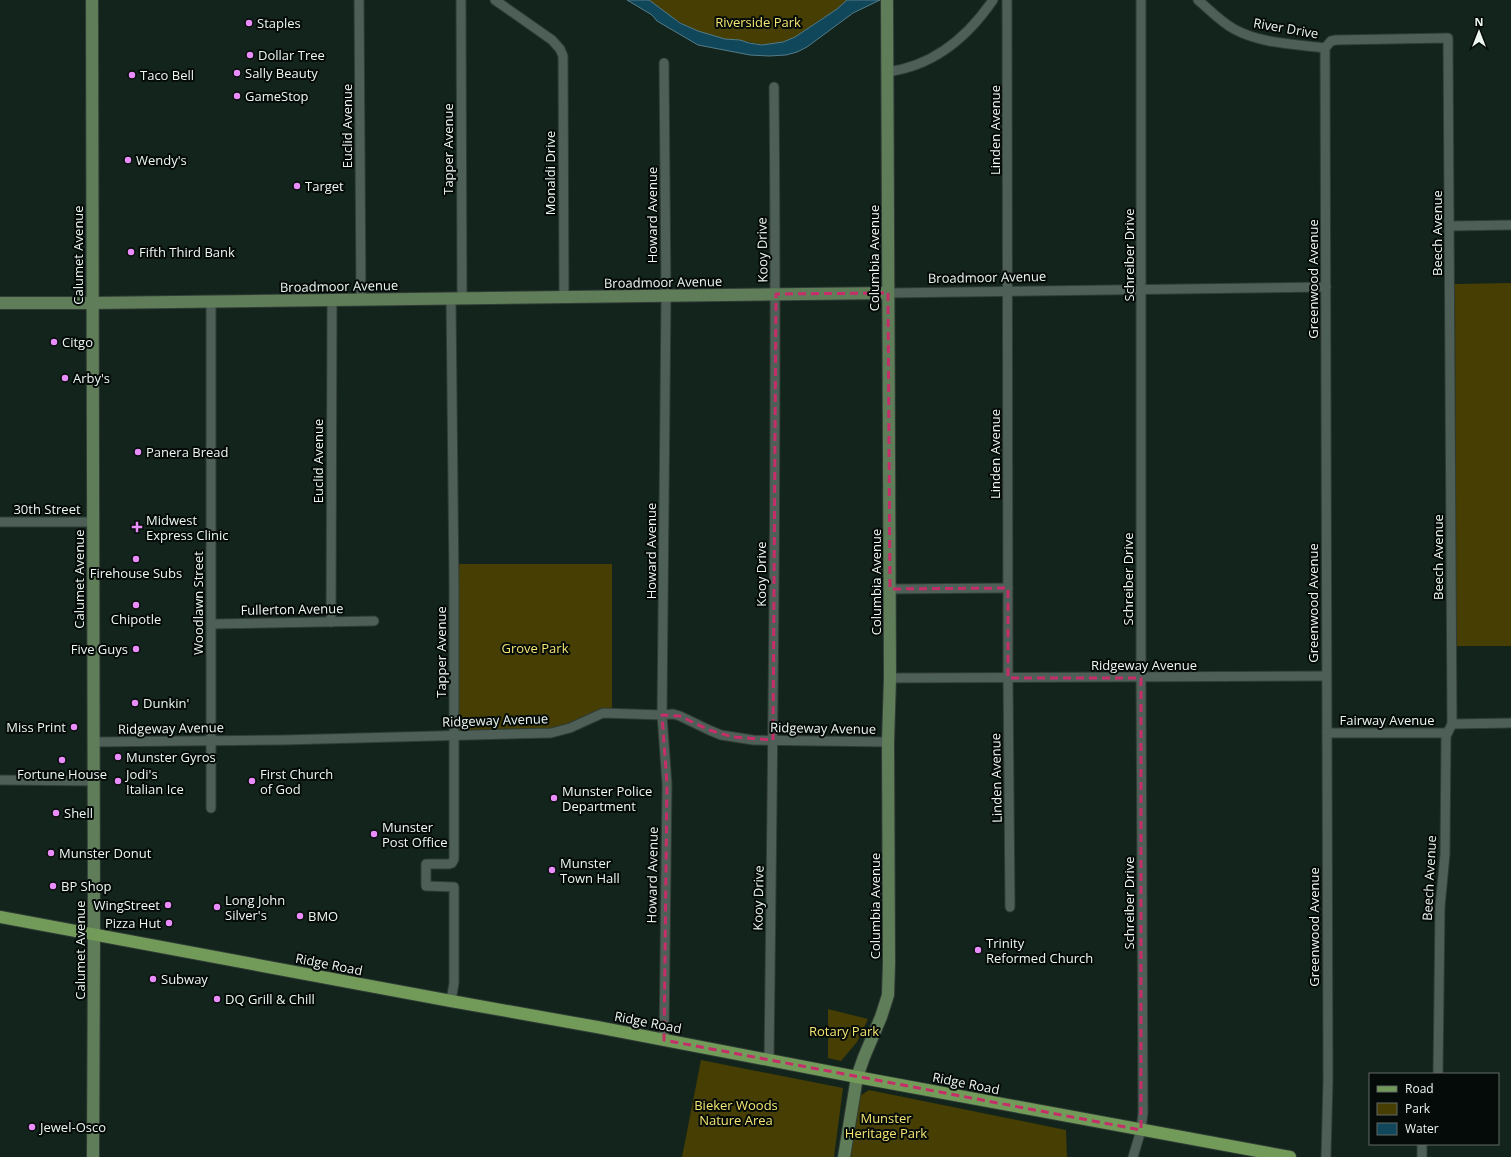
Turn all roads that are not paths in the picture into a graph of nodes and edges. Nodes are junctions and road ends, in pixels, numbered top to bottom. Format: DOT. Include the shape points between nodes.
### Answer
graph roads {
  1 [pos="92,0"];
  2 [pos="359,0"];
  3 [pos="461,0"];
  4 [pos="495,0"];
  5 [pos="993,0"];
  6 [pos="1007,0"];
  7 [pos="1141,0"];
  8 [pos="1198,0"];
  9 [pos="887,5"];
  10 [pos="1448,38"];
  11 [pos="1325,48"];
  12 [pos="664,63"];
  13 [pos="887,72"];
  14 [pos="774,88"];
  15 [pos="1511,225"];
  16 [pos="1450,226"];
  17 [pos="1326,287"];
  18 [pos="1142,290"];
  19 [pos="1008,291"];
  20 [pos="888,293"];
  21 [pos="776,294"];
  22 [pos="666,296"];
  23 [pos="564,297"];
  24 [pos="456,298"];
  25 [pos="332,300"];
  26 [pos="361,300"];
  27 [pos="212,302"];
  28 [pos="0,303"];
  29 [pos="92,303"];
  30 [pos="0,522"];
  31 [pos="93,522"];
  32 [pos="1008,588"];
  33 [pos="890,589"];
  34 [pos="374,621"];
  35 [pos="331,622"];
  36 [pos="211,624"];
  37 [pos="1326,676"];
  38 [pos="890,678"];
  39 [pos="1008,678"];
  40 [pos="1141,678"];
  41 [pos="662,715"];
  42 [pos="1511,723"];
  43 [pos="1452,724"];
  44 [pos="1327,733"];
  45 [pos="1447,733"];
  46 [pos="454,735"];
  47 [pos="773,740"];
  48 [pos="211,741"];
  49 [pos="94,742"];
  50 [pos="888,742"];
  51 [pos="0,780"];
  52 [pos="94,781"];
  53 [pos="211,808"];
  54 [pos="1010,907"];
  55 [pos="0,917"];
  56 [pos="94,934"];
  57 [pos="451,1001"];
  58 [pos="664,1040"];
  59 [pos="769,1060"];
  60 [pos="1438,1073"];
  61 [pos="856,1078"];
  62 [pos="1141,1130"];
  63 [pos="1422,1145"];
  64 [pos="1276,1156"];
  65 [pos="93,1157"];
  66 [pos="844,1157"];
  67 [pos="1133,1157"];
  68 [pos="1290,1157"];
  69 [pos="1326,1157"];
  70 [pos="1422,1157"];
  1 -- 29 [label="street, Calumet Avenue"];
  2 -- 26 [label="street, Euclid Avenue"];
  3 -- 24 [label="street, Tapper Avenue"];
  4 -- 23 [label="street, Monaldi Drive" via="552,40 563,56"];
  5 -- 13 [label="street" via="968,32 947,49 926,61 902,70"];
  6 -- 19 [label="street, Linden Avenue"];
  7 -- 18 [label="street, Schreiber Drive"];
  8 -- 11 [label="street, River Drive" via="1226,24 1244,33 1270,40"];
  9 -- 13 [label="street, Columbia Avenue"];
  10 -- 11 [label="street, River Drive" via="1336,40 1331,41"];
  10 -- 16 [label="street, Beech Avenue"];
  11 -- 17 [label="street, Greenwood Avenue"];
  12 -- 22 [label="street, Howard Avenue"];
  13 -- 20 [label="street, Columbia Avenue"];
  14 -- 21 [label="street, Kooy Drive"];
  15 -- 16 [label="street"];
  16 -- 43 [label="street, Beech Avenue"];
  17 -- 18 [label="street, Broadmoor Avenue"];
  17 -- 37 [label="street, Greenwood Avenue"];
  18 -- 19 [label="street, Broadmoor Avenue"];
  18 -- 40 [label="street, Schreiber Drive"];
  19 -- 20 [label="street, Broadmoor Avenue"];
  19 -- 32 [label="street, Linden Avenue"];
  20 -- 21 [label="street, Broadmoor Avenue"];
  20 -- 33 [label="street, Columbia Avenue"];
  21 -- 22 [label="street, Broadmoor Avenue"];
  21 -- 47 [label="street, Kooy Drive"];
  22 -- 23 [label="street, Broadmoor Avenue"];
  22 -- 41 [label="street, Howard Avenue"];
  23 -- 24 [label="street, Broadmoor Avenue"];
  24 -- 26 [label="street, Broadmoor Avenue"];
  24 -- 46 [label="street, Tapper Avenue"];
  25 -- 26 [label="street, Broadmoor Avenue"];
  25 -- 27 [label="street, Broadmoor Avenue"];
  25 -- 35 [label="street, Euclid Avenue"];
  27 -- 29 [label="street, Broadmoor Avenue"];
  27 -- 36 [label="street, Woodlawn Street"];
  28 -- 29 [label="street, Broadmoor Avenue"];
  29 -- 31 [label="street, Calumet Avenue"];
  30 -- 31 [label="street, 30th Street"];
  31 -- 49 [label="street, Calumet Avenue"];
  32 -- 33 [label="street"];
  32 -- 39 [label="street, Linden Avenue"];
  33 -- 38 [label="street, Columbia Avenue"];
  34 -- 35 [label="street, Fullerton Avenue"];
  35 -- 36 [label="street, Fullerton Avenue"];
  36 -- 48 [label="street, Woodlawn Street"];
  37 -- 40 [label="street, Ridgeway Avenue"];
  37 -- 44 [label="street, Greenwood Avenue"];
  38 -- 39 [label="street, Ridgeway Avenue"];
  38 -- 50 [label="street, Columbia Avenue"];
  39 -- 40 [label="street, Ridgeway Avenue"];
  39 -- 54 [label="street, Linden Avenue"];
  40 -- 62 [label="street, Schreiber Drive"];
  41 -- 46 [label="street, Ridgeway Avenue" via="603,713 570,728 551,732"];
  41 -- 47 [label="street, Ridgeway Avenue" via="680,716 721,735"];
  41 -- 58 [label="street, Howard Avenue" via="667,784"];
  42 -- 43 [label="street, Fairway Avenue"];
  43 -- 45 [label="street, Beech Avenue"];
  44 -- 45 [label="street, Fairway Avenue"];
  44 -- 69 [label="street, Greenwood Avenue"];
  45 -- 60 [label="street, Beech Avenue" via="1445,854 1440,907"];
  46 -- 48 [label="street, Ridgeway Avenue"];
  46 -- 57 [label="street, Tapper Avenue" via="454,859 450,864 426,864 426,886 454,887 454,983"];
  47 -- 50 [label="street, Ridgeway Avenue"];
  47 -- 59 [label="street, Kooy Drive"];
  48 -- 49 [label="street, Ridgeway Avenue"];
  48 -- 53 [label="street, Woodlawn Street"];
  49 -- 52 [label="street, Calumet Avenue"];
  50 -- 61 [label="street, Columbia Avenue" via="888,995"];
  51 -- 52 [label="street"];
  52 -- 56 [label="street, Calumet Avenue"];
  55 -- 56 [label="main road, Ridge Road"];
  56 -- 57 [label="main road, Ridge Road"];
  56 -- 65 [label="street, Calumet Avenue"];
  57 -- 58 [label="main road, Ridge Road"];
  58 -- 59 [label="main road, Ridge Road"];
  59 -- 61 [label="main road, Ridge Road"];
  61 -- 62 [label="main road, Ridge Road"];
  61 -- 66 [label="street, Columbia Avenue"];
  62 -- 64 [label="main road, Ridge Road"];
  62 -- 67 [label="street, Schreiber Drive"];
  63 -- 70 [label="street"];
  64 -- 68 [label="main road, Ridge Road"];
}
